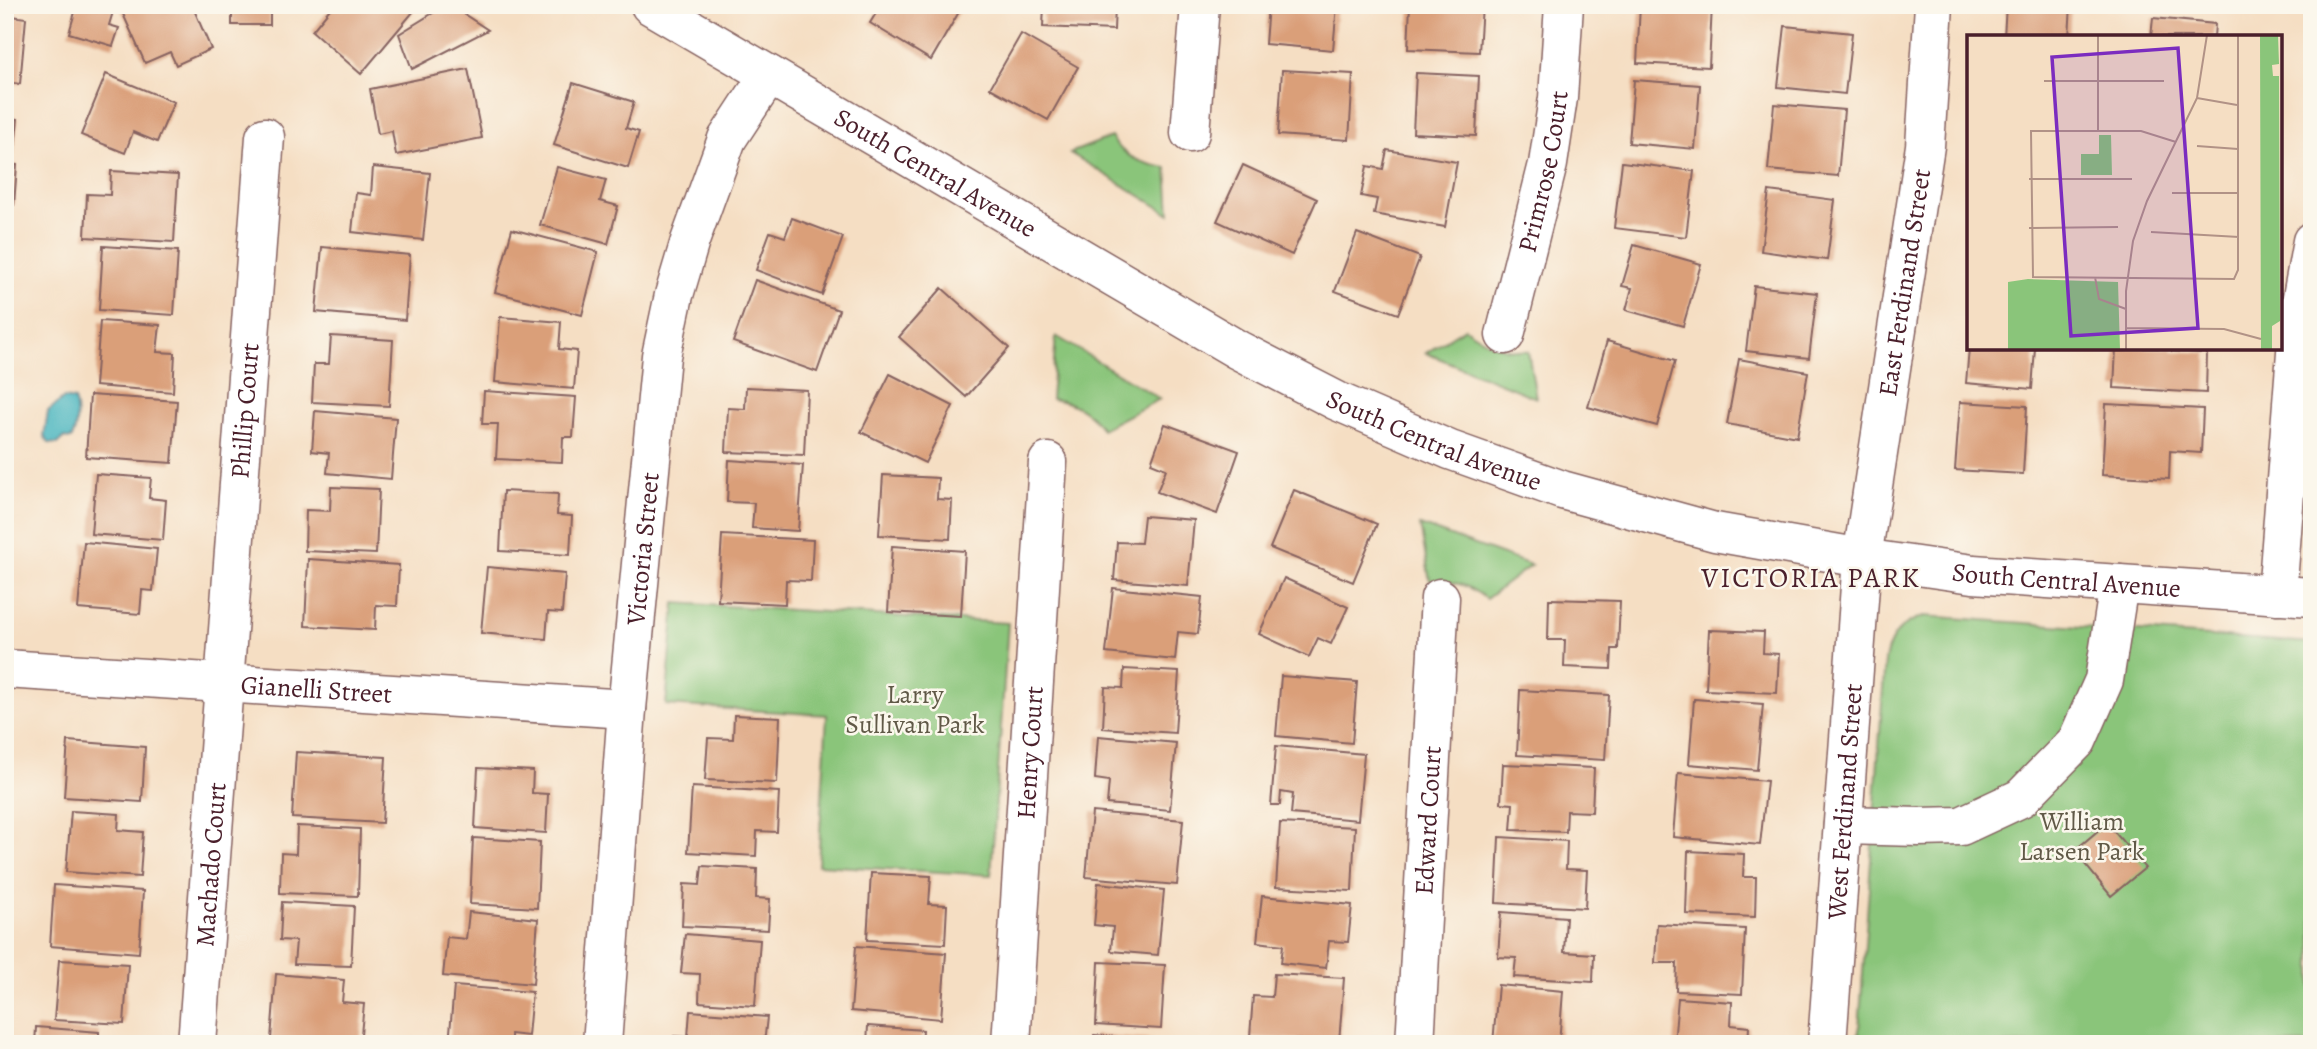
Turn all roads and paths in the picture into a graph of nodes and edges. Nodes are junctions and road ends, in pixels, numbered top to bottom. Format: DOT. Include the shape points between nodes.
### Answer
graph roads {
  1 [pos="650,5"];
  2 [pos="1200,5"];
  3 [pos="1564,5"];
  4 [pos="1934,5"];
  5 [pos="769,75"];
  6 [pos="1191,133"];
  7 [pos="265,136"];
  8 [pos="2312,241"];
  9 [pos="1505,335"];
  10 [pos="1048,462"];
  11 [pos="1862,558"];
  12 [pos="2119,584"];
  13 [pos="2295,596"];
  14 [pos="1440,598"];
  15 [pos="5,669"];
  16 [pos="223,684"];
  17 [pos="627,709"];
  18 [pos="1843,825"];
  19 [pos="197,1044"];
  20 [pos="602,1044"];
  21 [pos="1011,1044"];
  22 [pos="1415,1044"];
  23 [pos="1827,1044"];
  1 -- 5 [label="street, South Central Avenue"];
  2 -- 6 [label="street"];
  3 -- 9 [label="street, Primrose Court" via="1548,164"];
  4 -- 11 [label="street, East Ferdinand Street" via="1925,146"];
  5 -- 11 [label="street, South Central Avenue" via="1238,350 1337,401 1450,450 1562,490 1715,532"];
  5 -- 17 [label="street, Victoria Street" via="727,139 674,295 661,356"];
  7 -- 16 [label="street, Phillip Court"];
  8 -- 13 [label="street" via="2299,314"];
  10 -- 21 [label="street, Henry Court"];
  11 -- 12 [label="street, South Central Avenue" via="1973,573"];
  11 -- 18 [label="street, West Ferdinand Street"];
  12 -- 13 [label="street, South Central Avenue"];
  12 -- 18 [label="street" via="2104,680 2077,741 2021,798 1961,826"];
  14 -- 22 [label="street, Edward Court"];
  15 -- 16 [label="street, Gianelli Street"];
  16 -- 17 [label="street, Gianelli Street"];
  16 -- 19 [label="street, Machado Court"];
  17 -- 20 [label="street, Victoria Street"];
  18 -- 23 [label="street, West Ferdinand Street"];
}
